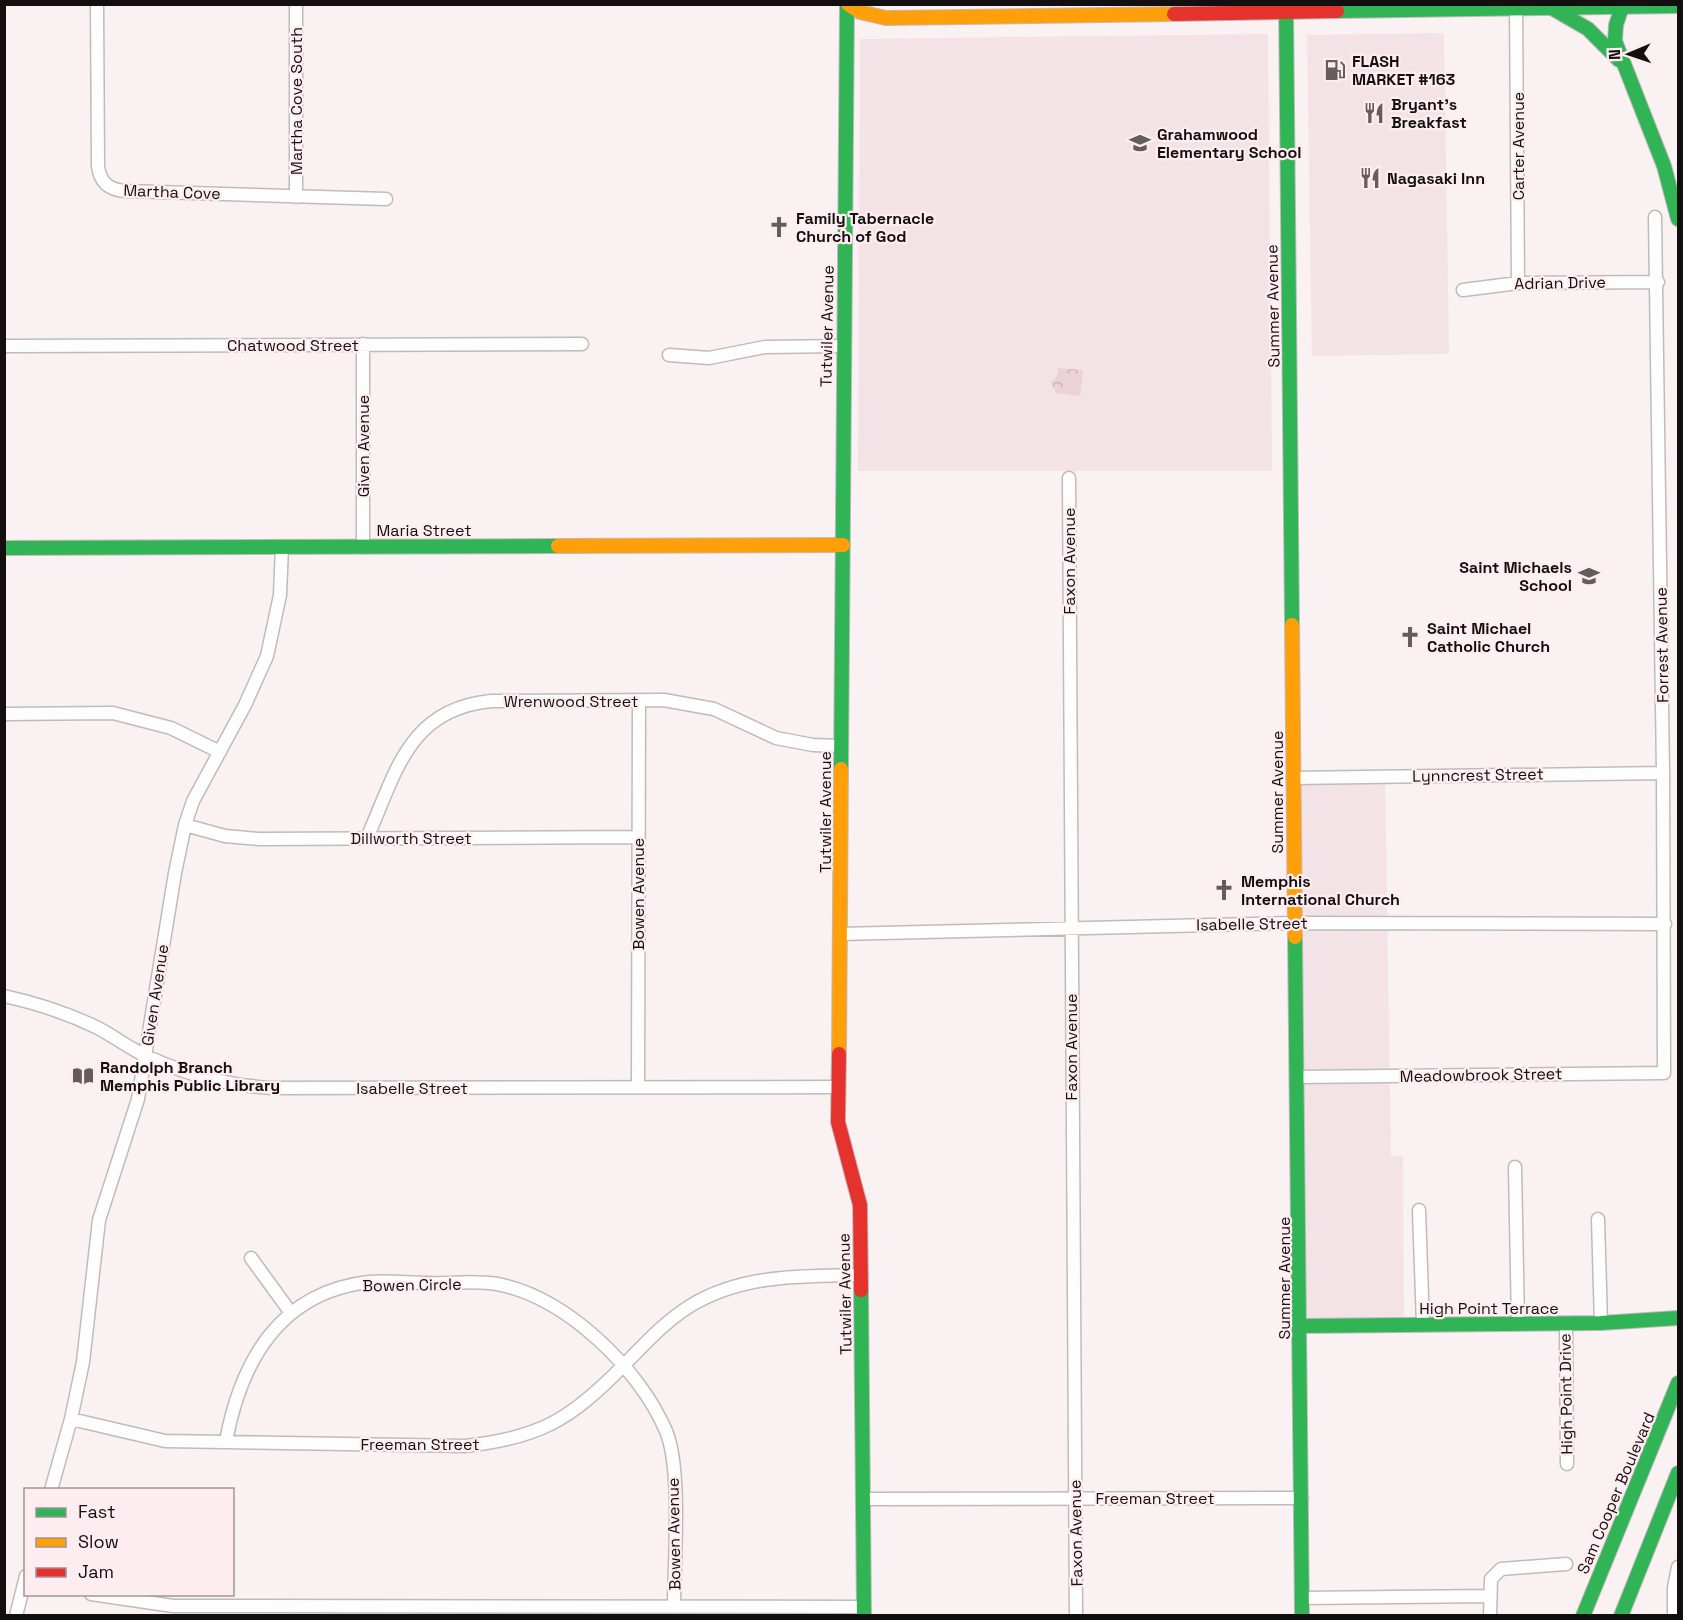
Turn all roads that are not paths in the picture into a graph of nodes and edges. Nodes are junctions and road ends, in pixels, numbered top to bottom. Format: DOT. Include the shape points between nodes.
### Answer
graph roads {
  1 [pos="96,4"];
  2 [pos="296,4"];
  3 [pos="847,4"];
  4 [pos="1554,6"];
  5 [pos="1624,6"];
  6 [pos="1678,6"];
  7 [pos="1517,7"];
  8 [pos="1286,9"];
  9 [pos="1064,10"];
  10 [pos="1625,68"];
  11 [pos="296,197"];
  12 [pos="386,199"];
  13 [pos="1655,217"];
  14 [pos="1678,219"];
  15 [pos="1658,282"];
  16 [pos="1518,283"];
  17 [pos="1463,290"];
  18 [pos="363,344"];
  19 [pos="582,344"];
  20 [pos="4,346"];
  21 [pos="843,346"];
  22 [pos="669,356"];
  23 [pos="1069,478"];
  24 [pos="843,545"];
  25 [pos="282,547"];
  26 [pos="363,547"];
  27 [pos="4,548"];
  28 [pos="639,701"];
  29 [pos="4,714"];
  30 [pos="842,746"];
  31 [pos="220,752"];
  32 [pos="1664,773"];
  33 [pos="1293,778"];
  34 [pos="185,825"];
  35 [pos="638,837"];
  36 [pos="367,838"];
  37 [pos="1295,923"];
  38 [pos="1665,924"];
  39 [pos="1071,928"];
  40 [pos="840,934"];
  41 [pos="4,996"];
  42 [pos="145,1056"];
  43 [pos="1664,1073"];
  44 [pos="1298,1077"];
  45 [pos="638,1087"];
  46 [pos="838,1087"];
  47 [pos="1515,1167"];
  48 [pos="1419,1210"];
  49 [pos="1598,1220"];
  50 [pos="251,1258"];
  51 [pos="861,1275"];
  52 [pos="291,1312"];
  53 [pos="1672,1319"];
  54 [pos="1518,1323"];
  55 [pos="1601,1323"];
  56 [pos="1566,1324"];
  57 [pos="1423,1325"];
  58 [pos="1300,1326"];
  59 [pos="622,1367"];
  60 [pos="1678,1383"];
  61 [pos="71,1419"];
  62 [pos="226,1441"];
  63 [pos="1567,1464"];
  64 [pos="1678,1473"];
  65 [pos="52,1488"];
  66 [pos="1075,1498"];
  67 [pos="1302,1498"];
  68 [pos="865,1499"];
  69 [pos="1566,1564"];
  70 [pos="1678,1567"];
  71 [pos="24,1582"];
  72 [pos="102,1596"];
  73 [pos="1489,1596"];
  74 [pos="1302,1598"];
  75 [pos="674,1607"];
  76 [pos="227,1611"];
  77 [pos="441,1611"];
  78 [pos="863,1611"];
  79 [pos="651,1612"];
  80 [pos="16,1616"];
  81 [pos="1076,1616"];
  82 [pos="1302,1616"];
  83 [pos="1490,1616"];
  84 [pos="1583,1616"];
  85 [pos="1621,1616"];
  86 [pos="1674,1616"];
  1 -- 11 [label="street, Martha Cove" via="98,166 104,183 126,191"];
  2 -- 11 [label="street, Martha Cove South"];
  3 -- 9 [label="main road" via="860,12 886,18"];
  3 -- 21 [label="main road, Tutwiler Avenue"];
  4 -- 5 [label="main road"];
  4 -- 7 [label="main road"];
  4 -- 10 [label="main road" via="1604,42"];
  5 -- 6 [label="main road"];
  5 -- 10 [label="main road" via="1616,24 1615,41"];
  7 -- 8 [label="main road"];
  7 -- 16 [label="street, Carter Avenue"];
  8 -- 9 [label="main road"];
  8 -- 33 [label="main road, Summer Avenue"];
  10 -- 14 [label="main road" via="1664,166"];
  11 -- 12 [label="street, Martha Cove"];
  13 -- 15 [label="street, Forrest Avenue"];
  15 -- 16 [label="street, Adrian Drive"];
  15 -- 32 [label="street, Forrest Avenue"];
  16 -- 17 [label="street, Adrian Drive"];
  18 -- 19 [label="street, Chatwood Street"];
  18 -- 20 [label="street, Chatwood Street"];
  18 -- 26 [label="street, Given Avenue"];
  21 -- 22 [label="street" via="765,347 709,358"];
  21 -- 24 [label="main road, Tutwiler Avenue"];
  23 -- 39 [label="street, Faxon Avenue"];
  24 -- 26 [label="main road, Maria Street"];
  24 -- 30 [label="main road, Tutwiler Avenue"];
  25 -- 26 [label="main road, Maria Street"];
  25 -- 27 [label="main road, Maria Street"];
  25 -- 31 [label="street, Given Avenue" via="280,595 267,656"];
  28 -- 30 [label="street, Wrenwood Street" via="688,702 736,717 776,738"];
  28 -- 35 [label="street, Bowen Avenue"];
  28 -- 36 [label="street, Wrenwood Street" via="490,701 446,712 414,740"];
  29 -- 31 [label="street" via="113,713 171,728"];
  30 -- 40 [label="main road, Tutwiler Avenue"];
  31 -- 34 [label="street, Given Avenue" via="193,801"];
  32 -- 33 [label="street, Lynncrest Street"];
  32 -- 38 [label="street, Forrest Avenue"];
  33 -- 37 [label="main road, Summer Avenue"];
  34 -- 36 [label="street, Dillworth Street" via="242,838"];
  34 -- 42 [label="street, Given Avenue"];
  35 -- 36 [label="street, Dillworth Street"];
  35 -- 45 [label="street, Bowen Avenue"];
  37 -- 38 [label="street, Isabelle Street"];
  37 -- 39 [label="street, Isabelle Street"];
  37 -- 44 [label="main road, Summer Avenue"];
  38 -- 43 [label="street, Forrest Avenue"];
  39 -- 40 [label="street, Isabelle Street"];
  39 -- 66 [label="street, Faxon Avenue"];
  40 -- 46 [label="main road, Tutwiler Avenue"];
  41 -- 42 [label="street, Isabelle Street" via="70,1016"];
  42 -- 45 [label="street, Isabelle Street" via="208,1080 272,1088"];
  42 -- 61 [label="street, Given Avenue" via="138,1099 99,1220 83,1362"];
  43 -- 44 [label="street, Meadowbrook Street"];
  44 -- 58 [label="main road, Summer Avenue"];
  45 -- 46 [label="street, Isabelle Street"];
  46 -- 51 [label="main road, Tutwiler Avenue" via="841,1143 859,1192"];
  47 -- 54 [label="street"];
  48 -- 57 [label="street"];
  49 -- 55 [label="street"];
  50 -- 52 [label="street"];
  51 -- 59 [label="street, Freeman Street" via="787,1276 738,1284 691,1305 658,1328"];
  51 -- 68 [label="main road, Tutwiler Avenue"];
  52 -- 59 [label="street, Bowen Circle" via="330,1291 369,1282 496,1284 554,1304 584,1325"];
  52 -- 62 [label="street, Bowen Circle" via="267,1336 248,1368 233,1403"];
  53 -- 55 [label="main road, High Point Terrace"];
  54 -- 56 [label="main road, High Point Terrace"];
  54 -- 57 [label="main road, High Point Terrace"];
  55 -- 56 [label="main road, High Point Terrace"];
  56 -- 63 [label="street, High Point Drive"];
  57 -- 58 [label="main road, High Point Terrace"];
  58 -- 67 [label="main road, Summer Avenue"];
  59 -- 62 [label="street, Freeman Street" via="587,1401 550,1426 508,1441 465,1446"];
  59 -- 75 [label="street, Bowen Avenue" via="649,1397 667,1433 674,1478"];
  60 -- 84 [label="main road, Sam Cooper Boulevard"];
  61 -- 62 [label="street, Freeman Street" via="165,1441"];
  61 -- 65 [label="street, Given Avenue"];
  64 -- 85 [label="main road"];
  66 -- 67 [label="street, Freeman Street"];
  66 -- 68 [label="street, Freeman Street"];
  66 -- 81 [label="street, Faxon Avenue"];
  67 -- 74 [label="main road, Summer Avenue"];
  68 -- 78 [label="main road, Tutwiler Avenue"];
  69 -- 73 [label="street" via="1501,1569 1491,1579"];
  70 -- 86 [label="street"];
  71 -- 80 [label="street"];
  72 -- 76 [label="street"];
  73 -- 74 [label="street"];
  73 -- 83 [label="street"];
  74 -- 82 [label="main road, Summer Avenue"];
  75 -- 78 [label="street"];
  75 -- 79 [label="street"];
  76 -- 77 [label="street"];
  77 -- 79 [label="street"];
}
